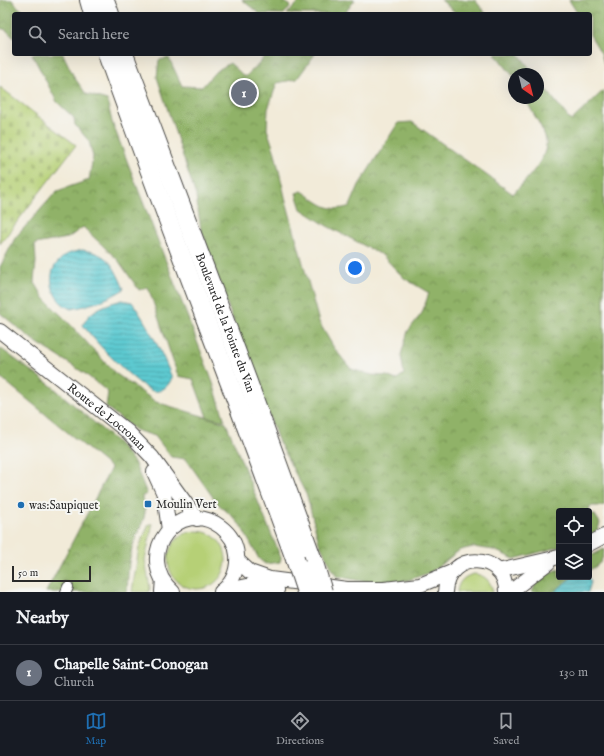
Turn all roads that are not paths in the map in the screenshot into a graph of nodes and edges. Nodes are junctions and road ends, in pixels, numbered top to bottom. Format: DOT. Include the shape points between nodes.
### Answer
graph roads {
  1 [pos="89,0"];
  2 [pos="105,0"];
  3 [pos="92,12"];
  4 [pos="109,12"];
  5 [pos="108,56"];
  6 [pos="125,56"];
  7 [pos="0,331"];
  8 [pos="0,342"];
  9 [pos="197,518"];
  10 [pos="169,530"];
  11 [pos="604,536"];
  12 [pos="592,542"];
  13 [pos="555,559"];
  14 [pos="238,561"];
  15 [pos="498,571"];
  16 [pos="452,572"];
  17 [pos="160,578"];
  18 [pos="222,591"];
  19 [pos="160,592"];
  20 [pos="173,592"];
  21 [pos="288,592"];
  22 [pos="306,592"];
  23 [pos="323,592"];
  24 [pos="445,592"];
  25 [pos="506,592"];
  26 [pos="510,592"];
  1 -- 3 [label="highway"];
  2 -- 4 [label="highway"];
  5 -- 22 [label="highway, Boulevard de la Pointe du Van, bridge" via="249,431"];
  6 -- 23 [label="highway, Boulevard de la Pointe du Van, bridge" via="248,382"];
  7 -- 9 [label="main road, Route de Locronan" via="128,432 152,457"];
  8 -- 10 [label="main road, Route de Locronan" via="97,415 141,454 162,486"];
  9 -- 10 [label="main road" via="182,522"];
  9 -- 14 [label="main road" via="211,521 226,531 237,550"];
  10 -- 17 [label="main road" via="157,551"];
  11 -- 12 [label="main road"];
  13 -- 15 [label="main road"];
  13 -- 26 [label="main road"];
  14 -- 16 [label="main road" via="250,572 270,579 346,589 414,586 426,584"];
  14 -- 18 [label="main road" via="233,578"];
  15 -- 16 [label="main road" via="491,565 473,561 464,563"];
  15 -- 25 [label="main road" via="505,583"];
  16 -- 24 [label="main road" via="446,582"];
  17 -- 19 [label="street"];
  17 -- 20 [label="main road"];
  18 -- 21 [label="main road" via="252,585"];
}
